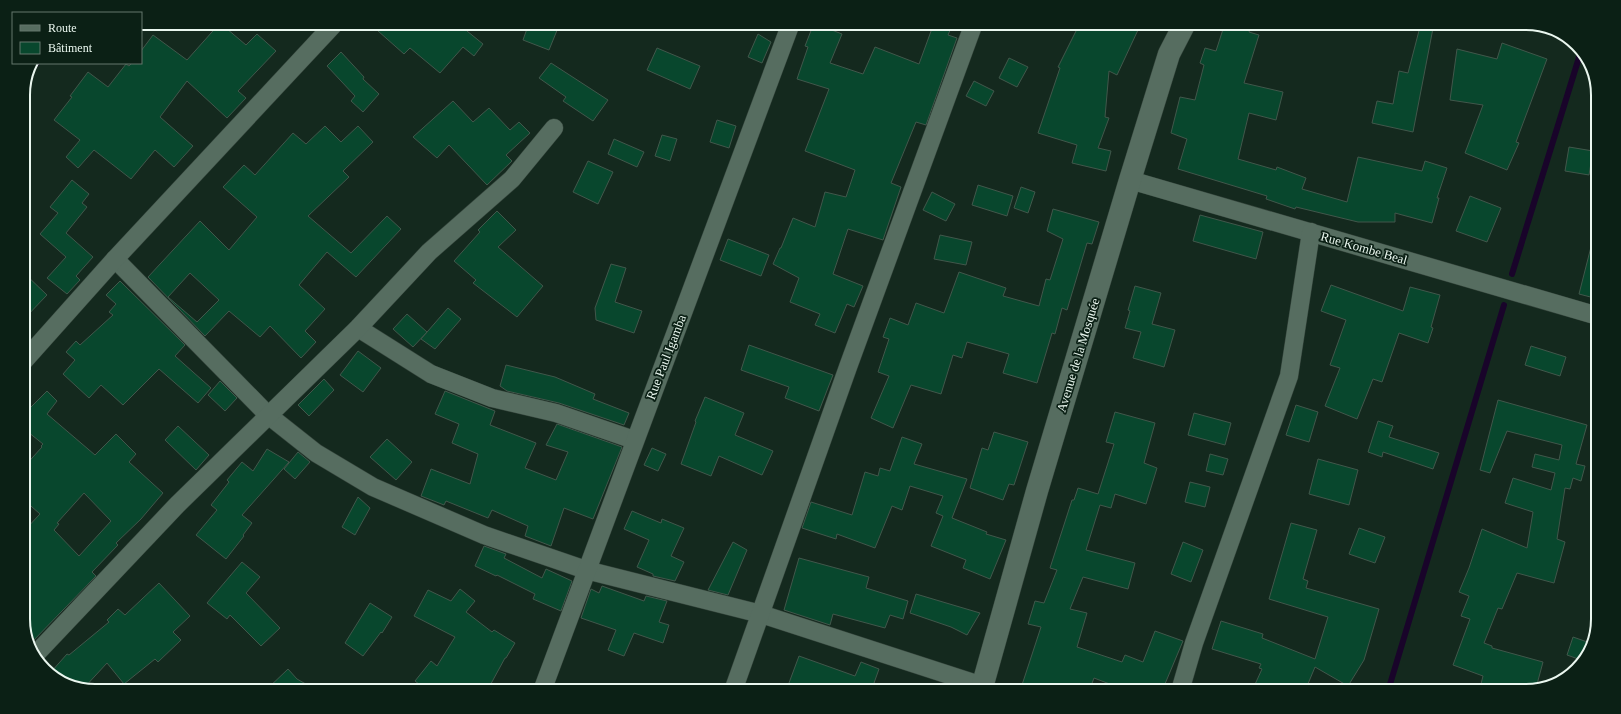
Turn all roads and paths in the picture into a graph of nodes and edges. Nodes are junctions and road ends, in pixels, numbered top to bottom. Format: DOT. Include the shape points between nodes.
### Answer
graph roads {
  1 [pos="328,30"];
  2 [pos="788,30"];
  3 [pos="971,30"];
  4 [pos="1182,30"];
  5 [pos="554,128"];
  6 [pos="1130,180"];
  7 [pos="1311,232"];
  8 [pos="115,259"];
  9 [pos="1591,314"];
  10 [pos="358,328"];
  11 [pos="30,354"];
  12 [pos="268,415"];
  13 [pos="634,440"];
  14 [pos="586,570"];
  15 [pos="761,614"];
  16 [pos="39,651"];
  17 [pos="545,684"];
  18 [pos="736,684"];
  19 [pos="970,684"];
  20 [pos="983,684"];
  21 [pos="1182,684"];
  1 -- 8 [label="street"];
  2 -- 13 [label="street, Rue Paul Igamba"];
  3 -- 15 [label="street"];
  4 -- 6 [label="street, Avenue de la Mosquée" via="1170,54"];
  5 -- 10 [label="street" via="512,179 429,252"];
  6 -- 7 [label="street, Rue Kombe Beal"];
  6 -- 20 [label="street, Avenue de la Mosquée" via="1037,491"];
  7 -- 9 [label="street, Rue Kombe Beal"];
  7 -- 21 [label="street" via="1289,376 1194,643"];
  8 -- 11 [label="street"];
  8 -- 12 [label="street"];
  10 -- 12 [label="street"];
  10 -- 13 [label="street" via="431,374 492,398 556,413"];
  12 -- 14 [label="street" via="316,454 373,487 484,535"];
  12 -- 16 [label="street" via="177,505"];
  13 -- 14 [label="street, Rue Paul Igamba"];
  14 -- 15 [label="street"];
  14 -- 17 [label="street, Rue Paul Igamba"];
  15 -- 18 [label="street"];
  15 -- 19 [label="street"];
}
